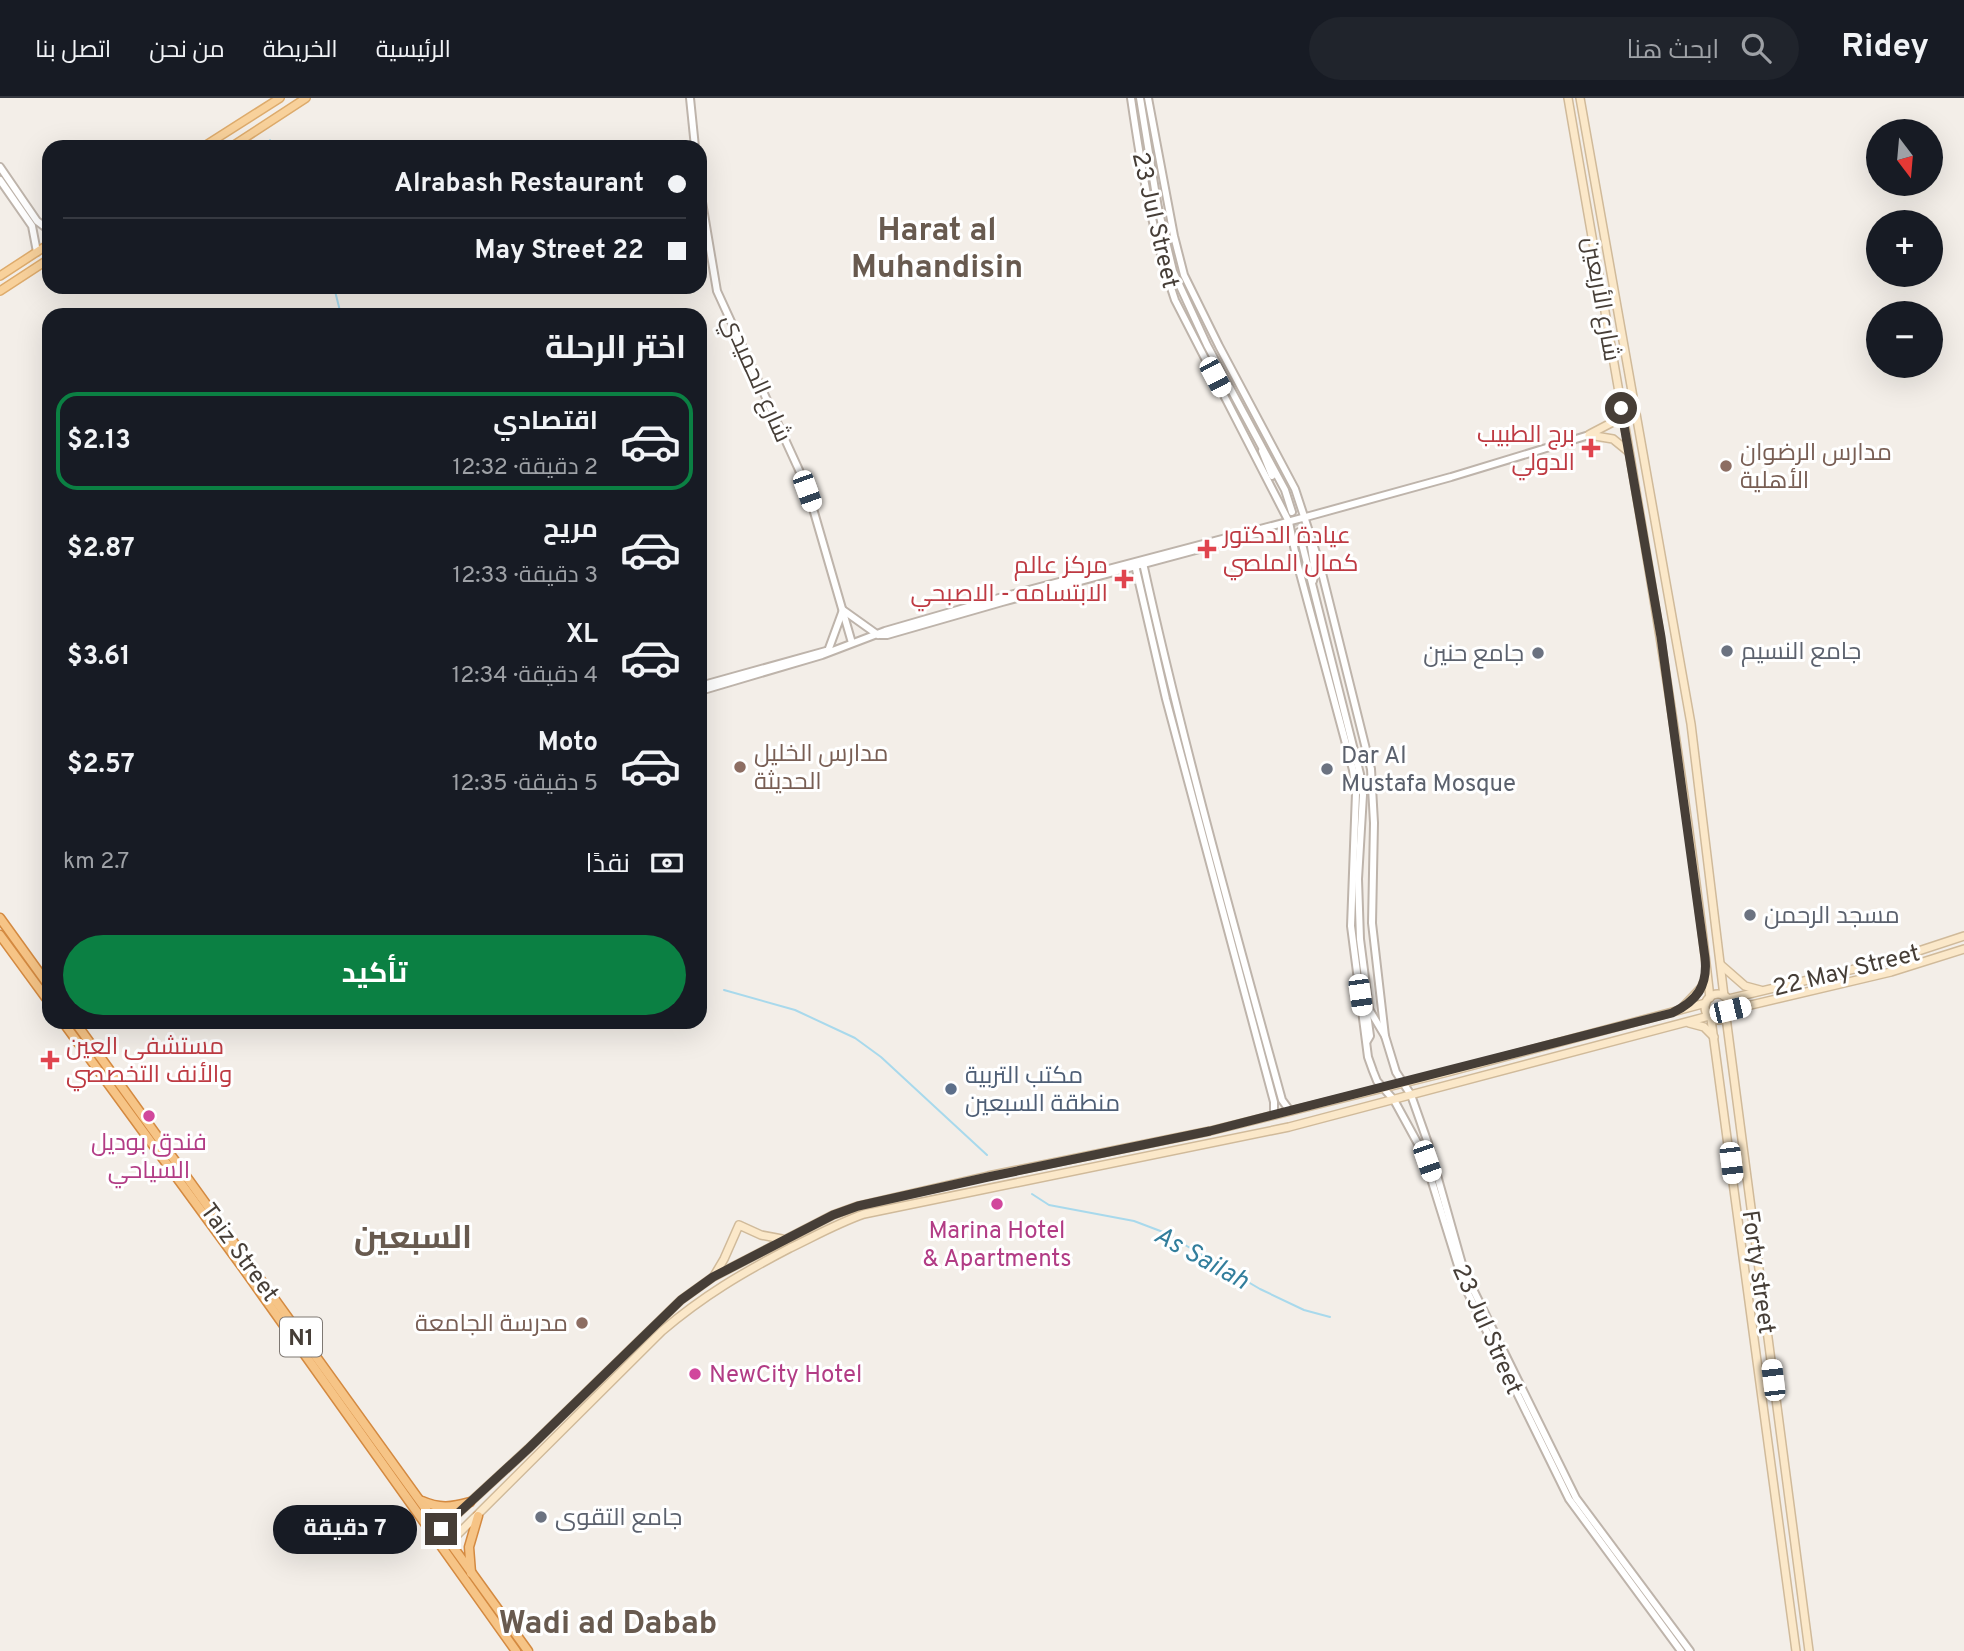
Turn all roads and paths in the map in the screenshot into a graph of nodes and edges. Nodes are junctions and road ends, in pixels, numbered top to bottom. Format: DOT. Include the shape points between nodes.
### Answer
graph roads {
  1 [pos="280,98"];
  2 [pos="306,98"];
  3 [pos="690,98"];
  4 [pos="1130,98"];
  5 [pos="1140,98"];
  6 [pos="1148,98"];
  7 [pos="1568,98"];
  8 [pos="1580,98"];
  9 [pos="214,140"];
  10 [pos="242,140"];
  11 [pos="694,140"];
  12 [pos="0,167"];
  13 [pos="0,180"];
  14 [pos="42,225"];
  15 [pos="707,232"];
  16 [pos="1175,240"];
  17 [pos="42,249"];
  18 [pos="37,252"];
  19 [pos="42,256"];
  20 [pos="42,263"];
  21 [pos="1173,271"];
  22 [pos="0,276"];
  23 [pos="0,291"];
  24 [pos="1187,302"];
  25 [pos="1198,346"];
  26 [pos="1621,408"];
  27 [pos="1589,435"];
  28 [pos="1261,442"];
  29 [pos="1629,452"];
  30 [pos="1295,489"];
  31 [pos="1278,497"];
  32 [pos="1292,512"];
  33 [pos="1306,517"];
  34 [pos="1290,522"];
  35 [pos="1266,528"];
  36 [pos="1296,535"];
  37 [pos="1311,535"];
  38 [pos="1139,564"];
  39 [pos="1312,584"];
  40 [pos="1668,595"];
  41 [pos="1655,597"];
  42 [pos="843,610"];
  43 [pos="878,635"];
  44 [pos="852,643"];
  45 [pos="1162,648"];
  46 [pos="1154,650"];
  47 [pos="828,651"];
  48 [pos="707,687"];
  49 [pos="1182,741"];
  50 [pos="1709,877"];
  51 [pos="1696,878"];
  52 [pos="1222,879"];
  53 [pos="1214,880"];
  54 [pos="0,918"];
  55 [pos="0,935"];
  56 [pos="1964,936"];
  57 [pos="1964,949"];
  58 [pos="1239,958"];
  59 [pos="1888,961"];
  60 [pos="1720,965"];
  61 [pos="1891,972"];
  62 [pos="1707,975"];
  63 [pos="42,976"];
  64 [pos="1763,990"];
  65 [pos="42,992"];
  66 [pos="1726,998"];
  67 [pos="1708,1001"];
  68 [pos="1369,1009"];
  69 [pos="1672,1013"];
  70 [pos="1728,1014"];
  71 [pos="1710,1017"];
  72 [pos="1681,1022"];
  73 [pos="68,1029"];
  74 [pos="80,1029"];
  75 [pos="1385,1036"];
  76 [pos="1367,1041"];
  77 [pos="1716,1041"];
  78 [pos="1403,1083"];
  79 [pos="1383,1088"];
  80 [pos="1411,1095"];
  81 [pos="1394,1100"];
  82 [pos="1278,1101"];
  83 [pos="1290,1111"];
  84 [pos="1274,1115"];
  85 [pos="1018,1171"];
  86 [pos="988,1177"];
  87 [pos="1031,1180"];
  88 [pos="1008,1184"];
  89 [pos="785,1239"];
  90 [pos="749,1257"];
  91 [pos="754,1266"];
  92 [pos="713,1277"];
  93 [pos="1466,1284"];
  94 [pos="1767,1330"];
  95 [pos="1754,1332"];
  96 [pos="593,1384"];
  97 [pos="601,1392"];
  98 [pos="529,1448"];
  99 [pos="536,1455"];
  100 [pos="1553,1456"];
  101 [pos="420,1499"];
  102 [pos="470,1502"];
  103 [pos="1791,1516"];
  104 [pos="478,1517"];
  105 [pos="1779,1519"];
  106 [pos="441,1529"];
  107 [pos="450,1542"];
  108 [pos="471,1576"];
  109 [pos="516,1651"];
  110 [pos="528,1651"];
  111 [pos="1681,1651"];
  112 [pos="1690,1651"];
  113 [pos="1796,1651"];
  114 [pos="1809,1651"];
  1 -- 9 [label="main road"];
  2 -- 10 [label="main road"];
  3 -- 11 [label="street"];
  4 -- 25 [label="street, 23 Jul Street" via="1162,262"];
  5 -- 21 [label="street"];
  6 -- 16 [label="street"];
  7 -- 26 [label="main road, شارع الأربعين"];
  8 -- 40 [label="main road, شارع الأربعين"];
  12 -- 14 [label="street"];
  13 -- 18 [label="street" via="32,226"];
  15 -- 42 [label="street, شارع الحميدي" via="717,291 799,470"];
  16 -- 21 [label="street"];
  16 -- 30 [label="street" via="1184,275"];
  17 -- 18 [label="main road"];
  18 -- 19 [label="main road"];
  18 -- 22 [label="main road"];
  20 -- 23 [label="main road"];
  21 -- 24 [label="street"];
  24 -- 25 [label="street" via="1186,313"];
  24 -- 28 [label="street"];
  25 -- 31 [label="street, 23 Jul Street"];
  26 -- 27 [label="main road" via="1613,422"];
  26 -- 29 [label="main road, شارع الأربعين"];
  27 -- 29 [label="main road" via="1613,439"];
  27 -- 33 [label="street"];
  28 -- 30 [label="street"];
  28 -- 31 [label="street"];
  28 -- 32 [label="street"];
  29 -- 41 [label="main road, شارع الأربعين"];
  30 -- 33 [label="street, 23 Jul Street"];
  31 -- 34 [label="street, 23 Jul Street"];
  33 -- 34 [label="street"];
  33 -- 37 [label="street, 23 Jul Street"];
  34 -- 35 [label="street"];
  34 -- 36 [label="street, 23 Jul Street"];
  35 -- 38 [label="street"];
  35 -- 43 [label="street" via="1006,596"];
  36 -- 39 [label="street" via="1305,574"];
  36 -- 76 [label="street, 23 Jul Street" via="1298,566 1353,770 1350,926"];
  37 -- 39 [label="street"];
  37 -- 75 [label="street, 23 Jul Street" via="1371,769 1372,923"];
  38 -- 43 [label="street"];
  38 -- 45 [label="street"];
  38 -- 46 [label="street"];
  39 -- 68 [label="street" via="1361,784 1360,939"];
  40 -- 41 [label="main road"];
  40 -- 50 [label="main road, شارع الأربعين" via="1691,724"];
  41 -- 51 [label="main road, شارع الأربعين"];
  42 -- 43 [label="street"];
  42 -- 44 [label="street, شارع الحميدي"];
  42 -- 47 [label="street"];
  43 -- 44 [label="street"];
  44 -- 47 [label="street"];
  45 -- 46 [label="street"];
  45 -- 49 [label="street"];
  46 -- 49 [label="street"];
  47 -- 48 [label="street"];
  49 -- 52 [label="street"];
  49 -- 53 [label="street"];
  50 -- 51 [label="main road"];
  50 -- 60 [label="main road, شارع الأربعين"];
  51 -- 62 [label="main road, شارع الأربعين"];
  52 -- 53 [label="street"];
  52 -- 58 [label="street"];
  53 -- 58 [label="street"];
  54 -- 63 [label="highway"];
  55 -- 65 [label="highway"];
  56 -- 59 [label="main road, 22 May Street"];
  57 -- 61 [label="main road, 22 May Street"];
  58 -- 82 [label="street"];
  59 -- 61 [label="main road"];
  59 -- 64 [label="main road, 22 May Street"];
  60 -- 64 [label="main road" via="1745,986"];
  60 -- 66 [label="main road, شارع الأربعين"];
  61 -- 70 [label="main road, 22 May Street"];
  62 -- 67 [label="main road, شارع الأربعين"];
  62 -- 69 [label="main road" via="1687,1006"];
  64 -- 66 [label="main road, 22 May Street"];
  66 -- 67 [label="main road" via="1718,995"];
  66 -- 70 [label="main road"];
  67 -- 69 [label="main road"];
  67 -- 71 [label="main road" via="1705,1010"];
  68 -- 75 [label="street"];
  68 -- 76 [label="street"];
  69 -- 78 [label="main road"];
  70 -- 71 [label="main road" via="1720,1020"];
  70 -- 94 [label="main road, Forty street"];
  71 -- 72 [label="main road"];
  71 -- 77 [label="main road, Forty street"];
  72 -- 77 [label="main road" via="1704,1027"];
  72 -- 80 [label="main road"];
  73 -- 109 [label="highway, Taiz Street / N1"];
  74 -- 101 [label="highway, Taiz Street / N1"];
  75 -- 78 [label="street, 23 Jul Street"];
  76 -- 79 [label="street, 23 Jul Street" via="1368,1056"];
  77 -- 95 [label="main road, Forty street"];
  78 -- 79 [label="main road"];
  78 -- 80 [label="street, 23 Jul Street"];
  79 -- 81 [label="street, 23 Jul Street"];
  79 -- 83 [label="main road"];
  80 -- 81 [label="main road"];
  80 -- 93 [label="street, 23 Jul Street"];
  81 -- 87 [label="main road" via="1289,1127"];
  81 -- 93 [label="street, 23 Jul Street" via="1427,1161"];
  82 -- 83 [label="street"];
  82 -- 84 [label="street"];
  83 -- 84 [label="main road"];
  84 -- 85 [label="main road"];
  85 -- 86 [label="main road"];
  85 -- 87 [label="main road"];
  86 -- 88 [label="main road"];
  86 -- 89 [label="main road" via="858,1206"];
  87 -- 88 [label="main road"];
  88 -- 91 [label="main road" via="864,1214"];
  89 -- 90 [label="main road"];
  89 -- 92 [label="main road" via="739,1225"];
  90 -- 91 [label="main road"];
  90 -- 92 [label="main road"];
  91 -- 97 [label="main road" via="688,1309"];
  92 -- 96 [label="main road" via="655,1323"];
  93 -- 100 [label="street, 23 Jul Street"];
  94 -- 95 [label="main road"];
  94 -- 103 [label="main road, Forty street"];
  95 -- 105 [label="main road, Forty street"];
  96 -- 97 [label="main road"];
  96 -- 98 [label="main road"];
  97 -- 99 [label="main road"];
  98 -- 99 [label="main road"];
  98 -- 102 [label="main road"];
  99 -- 104 [label="main road"];
  100 -- 111 [label="street, 23 Jul Street" via="1569,1499"];
  100 -- 112 [label="street, 23 Jul Street" via="1576,1498"];
  101 -- 102 [label="highway" via="440,1507"];
  101 -- 106 [label="highway, Taiz Street / N1"];
  102 -- 106 [label="main road"];
  103 -- 105 [label="main road"];
  103 -- 114 [label="main road, Forty street"];
  104 -- 107 [label="main road"];
  104 -- 108 [label="highway" via="468,1547"];
  105 -- 113 [label="main road, Forty street"];
  106 -- 107 [label="highway, Taiz Street / N1"];
  107 -- 108 [label="highway, Taiz Street / N1"];
  108 -- 110 [label="highway, Taiz Street / N1"];
}
